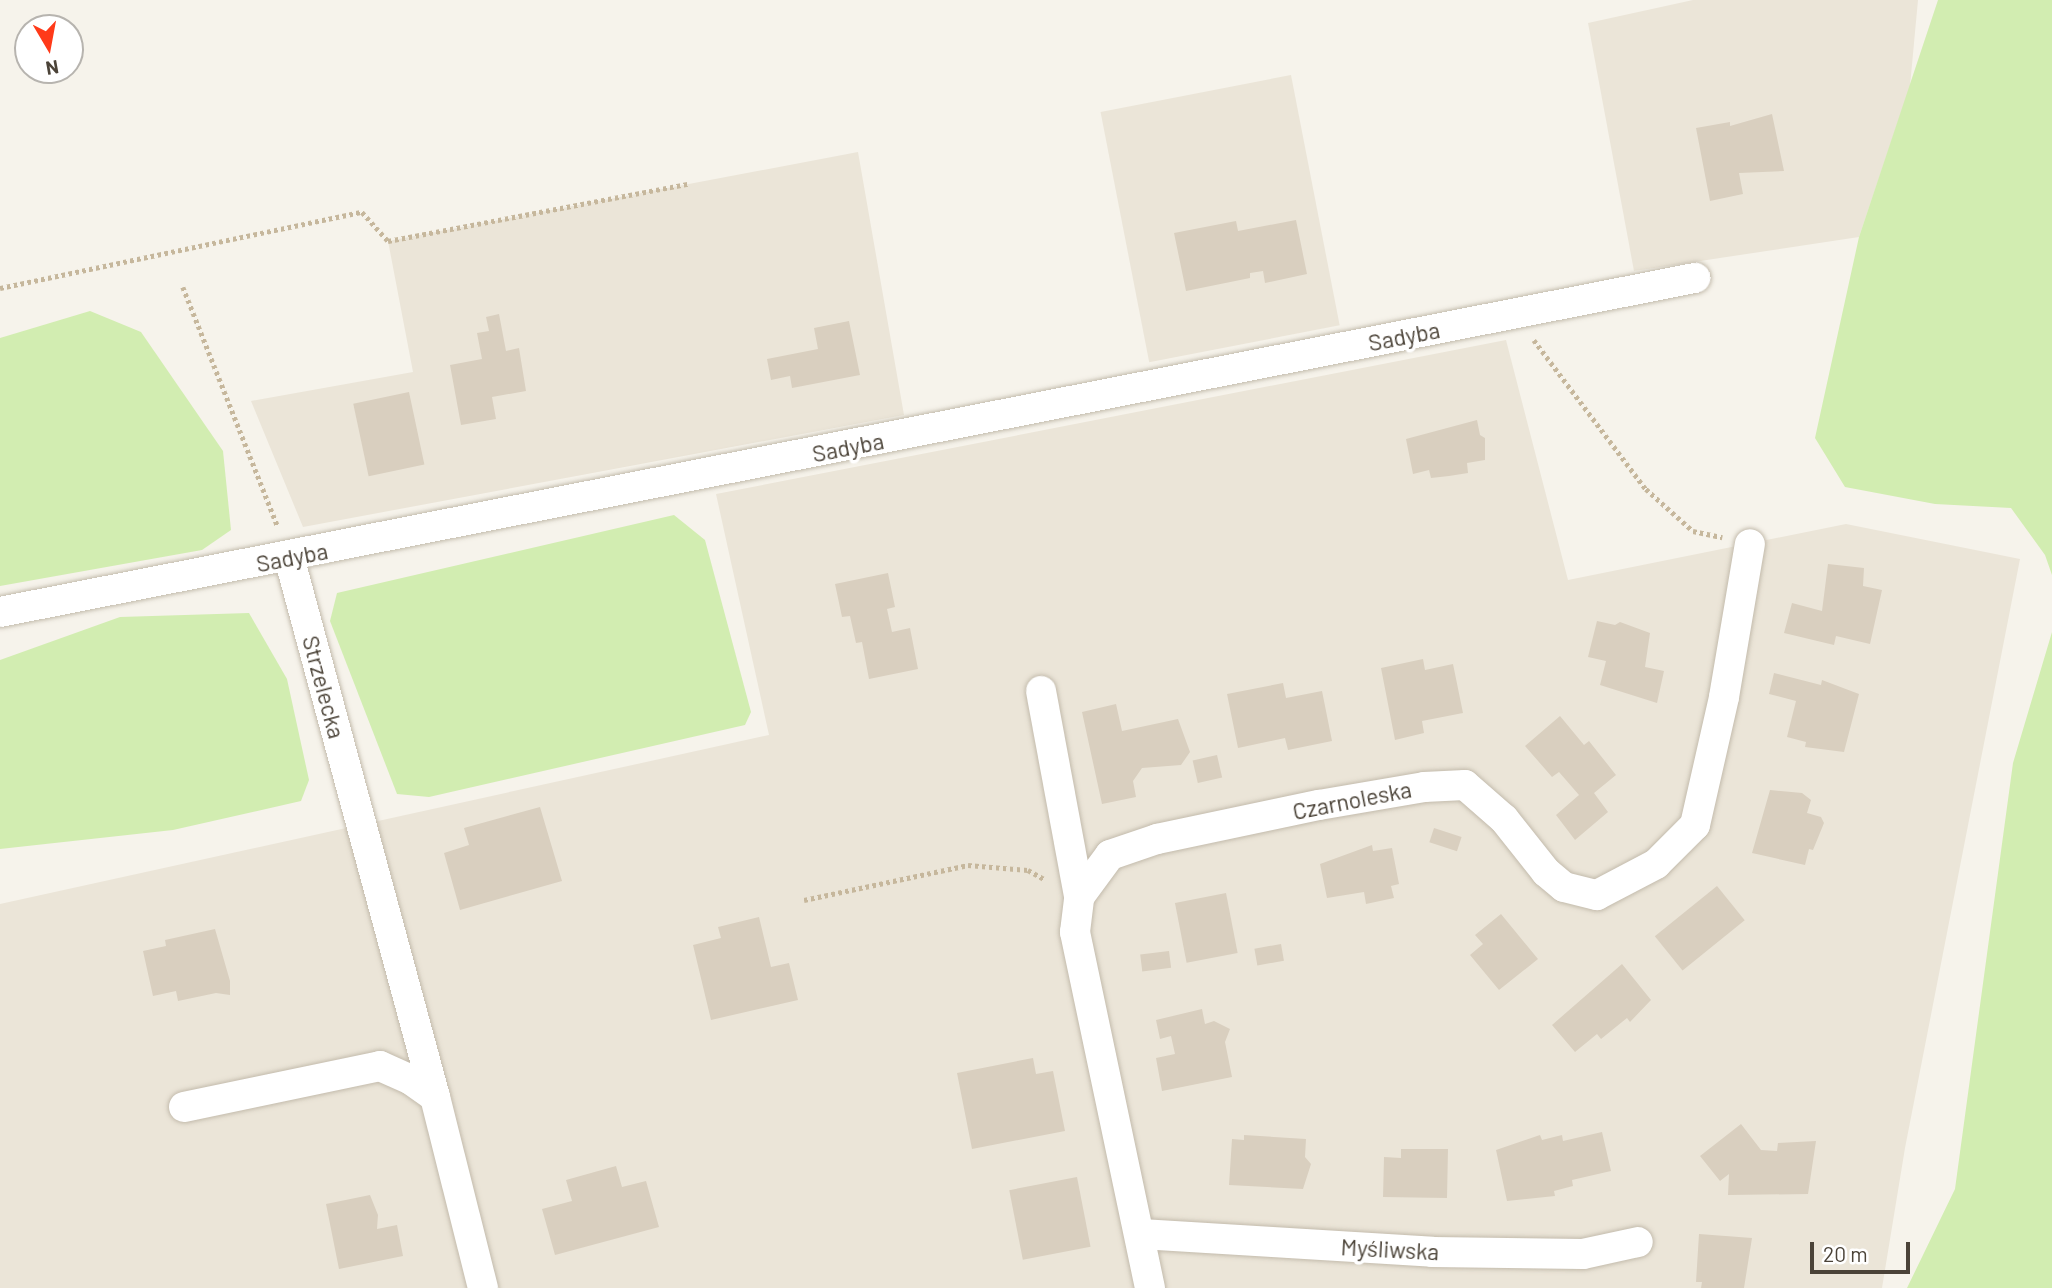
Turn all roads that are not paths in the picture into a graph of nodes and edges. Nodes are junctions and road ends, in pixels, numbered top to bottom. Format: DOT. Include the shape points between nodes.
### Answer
graph roads {
  1 [pos="1695,278"];
  2 [pos="1750,544"];
  3 [pos="289,557"];
  4 [pos="0,612"];
  5 [pos="1041,691"];
  6 [pos="1079,897"];
  7 [pos="435,1097"];
  8 [pos="184,1107"];
  9 [pos="1141,1234"];
  10 [pos="1638,1242"];
  11 [pos="483,1288"];
  12 [pos="1150,1288"];
  1 -- 3 [label="street, Sadyba"];
  2 -- 6 [label="street, Czarnoleska" via="1724,697 1695,825 1656,864 1622,883 1597,895 1564,887 1546,872 1504,819 1465,785 1424,786 1157,839 1110,855"];
  3 -- 4 [label="street, Sadyba"];
  3 -- 7 [label="street, Strzelecka"];
  5 -- 6 [label="street"];
  6 -- 9 [label="street, Czarnoleska" via="1075,932"];
  7 -- 8 [label="street" via="380,1066"];
  7 -- 11 [label="street, Strzelecka"];
  9 -- 10 [label="street, Myśliwska" via="1432,1252 1583,1254"];
  9 -- 12 [label="street, Czarnoleska"];
}
